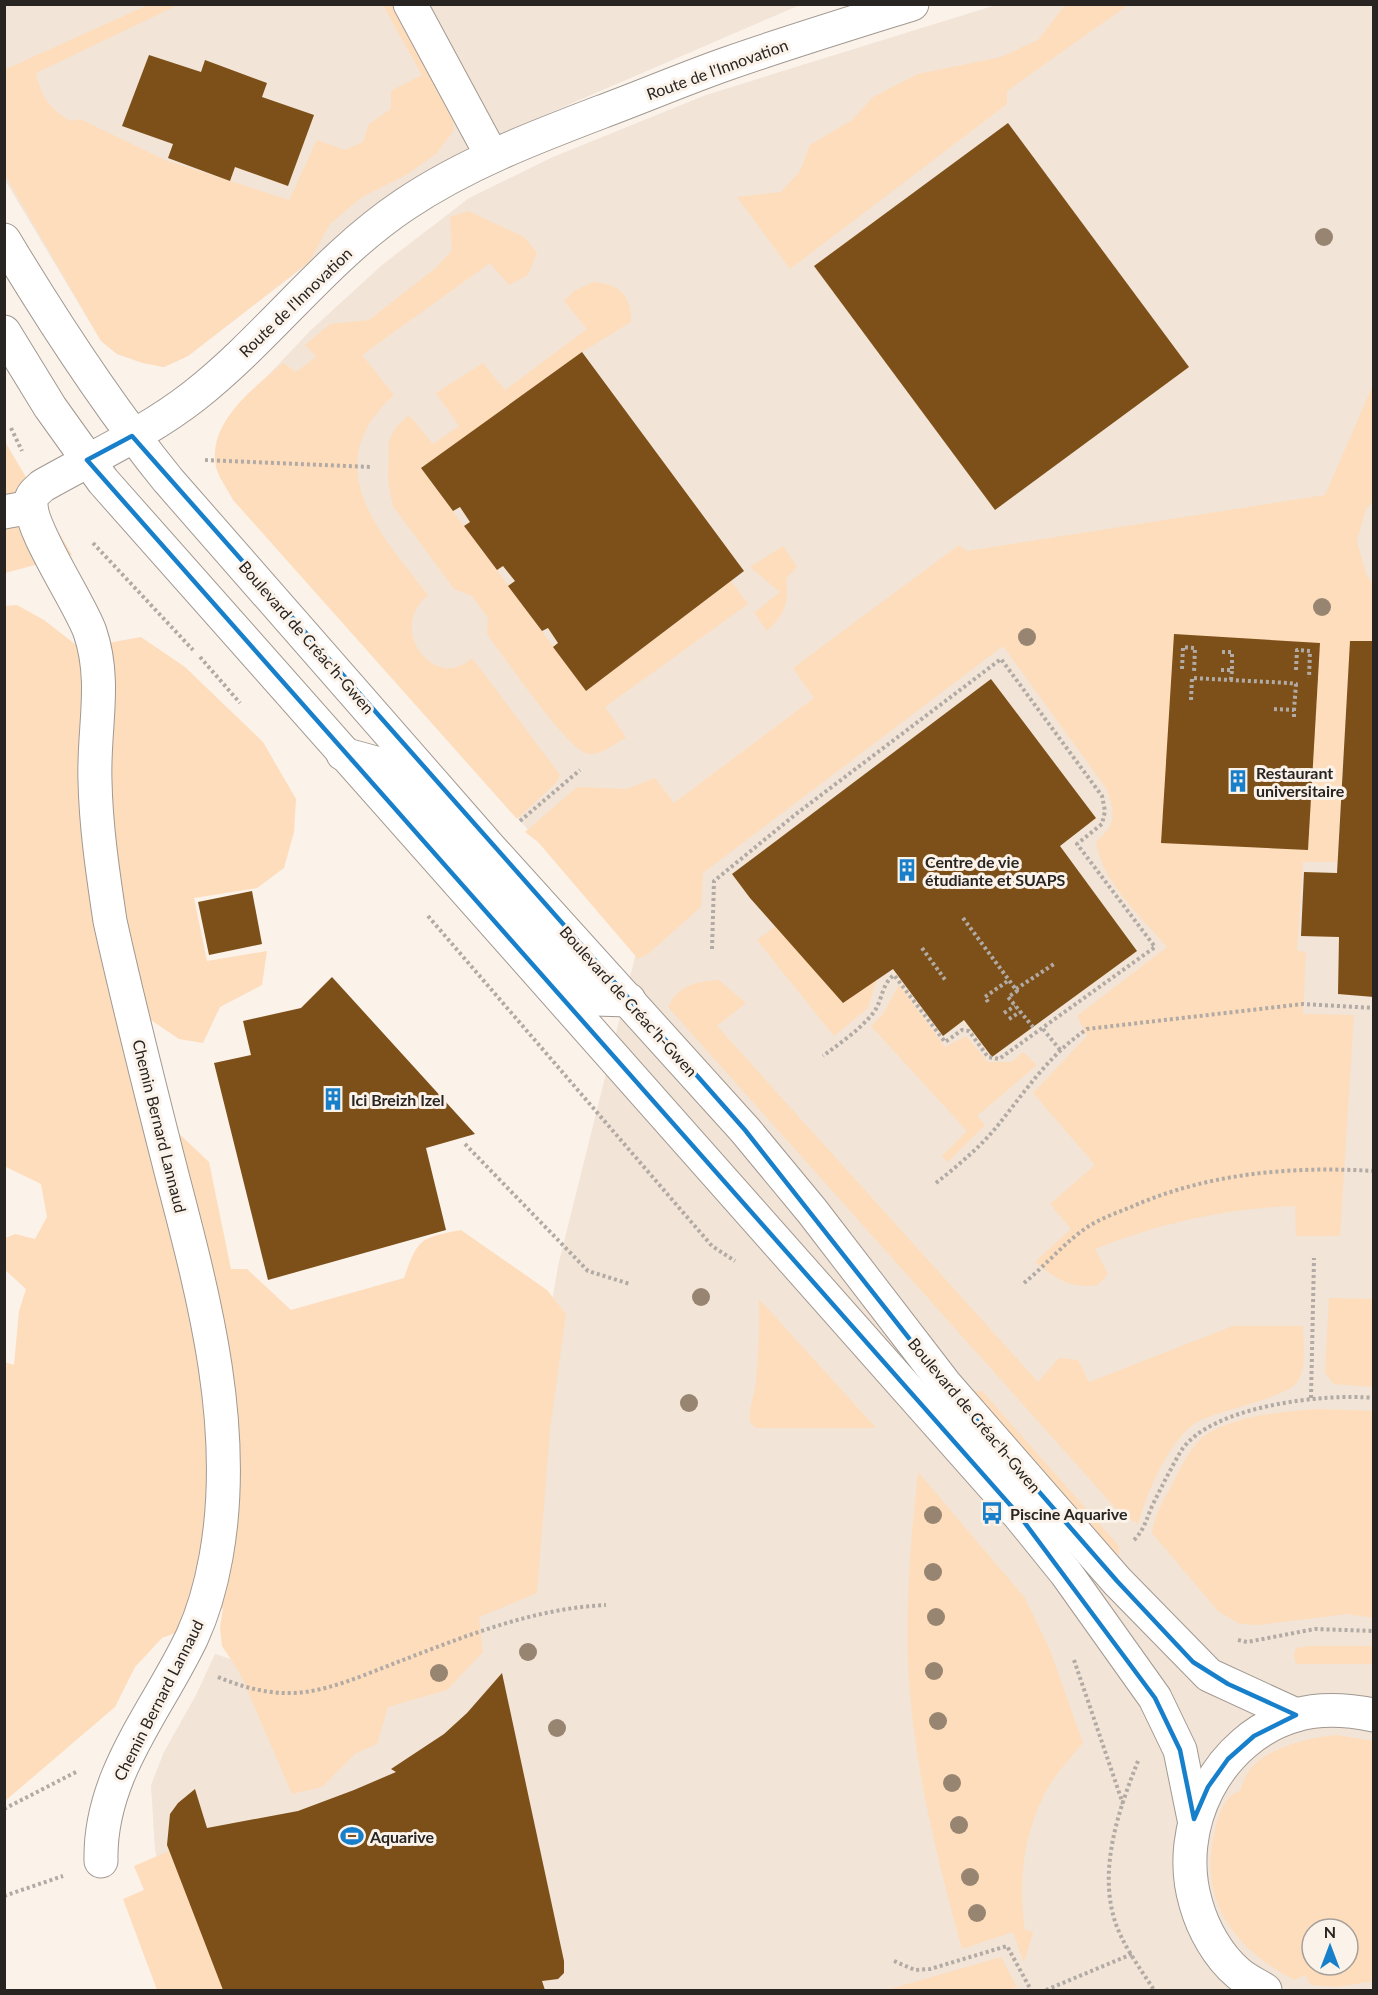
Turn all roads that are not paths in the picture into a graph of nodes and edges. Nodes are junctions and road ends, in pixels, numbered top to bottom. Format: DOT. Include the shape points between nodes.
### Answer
graph roads {
  1 [pos="410,4"];
  2 [pos="912,4"];
  3 [pos="492,156"];
  4 [pos="4,240"];
  5 [pos="4,332"];
  6 [pos="132,436"];
  7 [pos="87,460"];
  8 [pos="18,510"];
  9 [pos="343,754"];
  10 [pos="629,1000"];
  11 [pos="1296,1715"];
  12 [pos="1374,1715"];
  13 [pos="1194,1819"];
  14 [pos="101,1862"];
  15 [pos="1265,1990"];
  1 -- 3 [label="street"];
  2 -- 3 [label="street, Route de l'Innovation" via="726,63"];
  3 -- 6 [label="street, Route de l'Innovation" via="401,207 321,274 195,395"];
  4 -- 6 [label="street, Boulevard de Créac'h-Gwen"];
  5 -- 7 [label="street, Boulevard de Créac'h-Gwen"];
  6 -- 7 [label="street, Chemin Bernard Lannaud"];
  6 -- 10 [label="street, Boulevard de Créac'h-Gwen" via="490,848"];
  7 -- 8 [label="street, Chemin Bernard Lannaud" via="42,486"];
  7 -- 9 [label="street, Boulevard de Créac'h-Gwen"];
  8 -- 14 [label="street, Chemin Bernard Lannaud" via="46,544 82,611 97,656 101,695 95,781 110,921 202,1295 223,1440 221,1527 206,1602 180,1660 119,1770 105,1816"];
  9 -- 10 [label="street" via="384,765 595,999"];
  9 -- 13 [label="street, Boulevard de Créac'h-Gwen" via="1019,1515 1066,1573 1166,1719 1180,1750"];
  10 -- 11 [label="street, Boulevard de Créac'h-Gwen" via="787,1180 945,1384 1139,1605 1209,1675"];
  11 -- 12 [label="street" via="1343,1710"];
  11 -- 13 [label="street" via="1254,1736 1228,1759 1208,1787"];
  13 -- 15 [label="street" via="1189,1852 1190,1886 1200,1918 1216,1948 1238,1973"];
}
